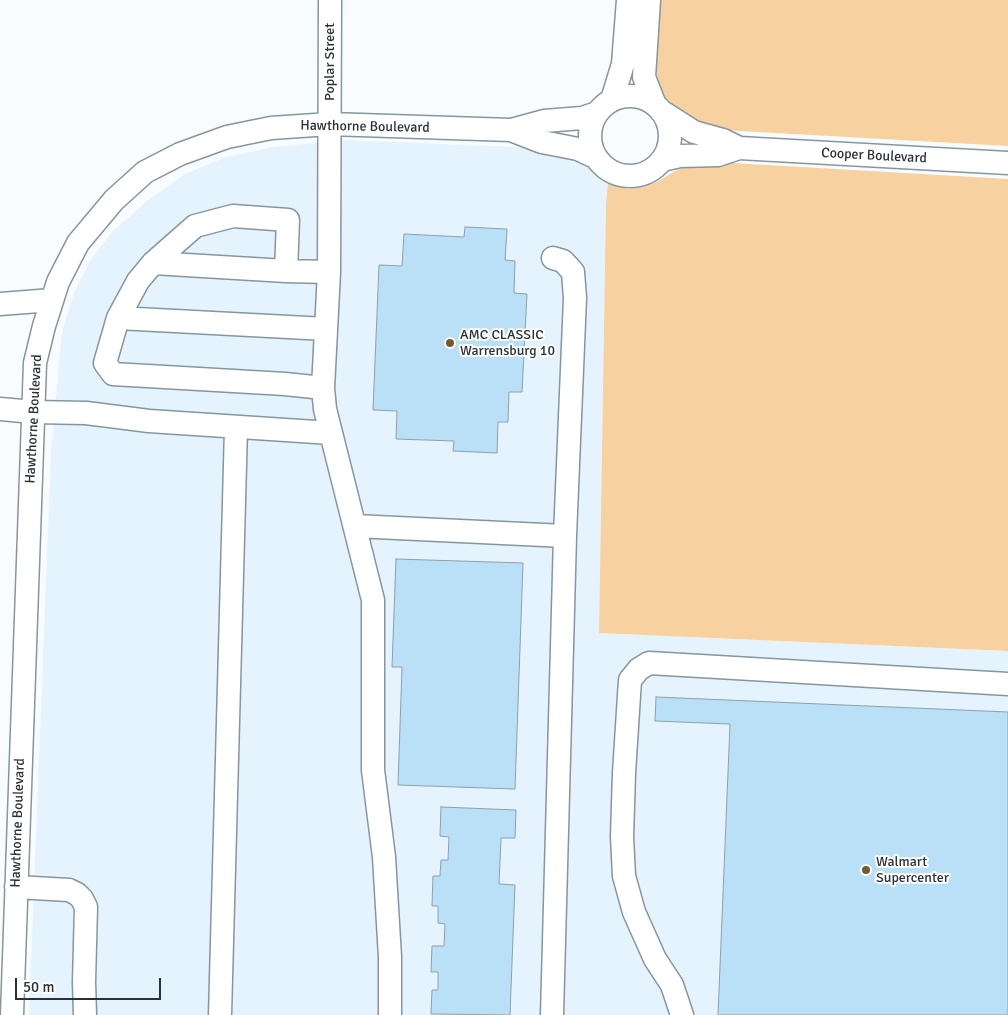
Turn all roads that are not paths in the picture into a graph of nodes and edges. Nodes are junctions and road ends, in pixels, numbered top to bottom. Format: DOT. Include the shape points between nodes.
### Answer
graph roads {
  1 [pos="330,0"];
  2 [pos="628,0"];
  3 [pos="649,0"];
  4 [pos="605,107"];
  5 [pos="658,108"];
  6 [pos="330,124"];
  7 [pos="511,130"];
  8 [pos="739,148"];
  9 [pos="595,158"];
  10 [pos="662,160"];
  11 [pos="1008,163"];
  12 [pos="553,258"];
  13 [pos="153,263"];
  14 [pos="286,271"];
  15 [pos="329,272"];
  16 [pos="52,300"];
  17 [pos="0,304"];
  18 [pos="118,318"];
  19 [pos="326,329"];
  20 [pos="323,388"];
  21 [pos="0,409"];
  22 [pos="33,412"];
  23 [pos="236,428"];
  24 [pos="331,433"];
  25 [pos="355,526"];
  26 [pos="565,536"];
  27 [pos="1008,684"];
  28 [pos="16,887"];
  29 [pos="12,1015"];
  30 [pos="86,1015"];
  31 [pos="220,1015"];
  32 [pos="390,1015"];
  33 [pos="552,1015"];
  34 [pos="682,1015"];
  1 -- 6 [label="street, Poplar Street"];
  2 -- 4 [label="street" via="623,64"];
  3 -- 5 [label="street" via="644,77"];
  4 -- 5 [label="street" via="623,97 634,96"];
  4 -- 7 [label="street, Hawthorne Boulevard" via="582,118 544,121"];
  4 -- 9 [label="street" via="592,123 590,135"];
  5 -- 8 [label="street, Cooper Boulevard" via="694,132"];
  5 -- 10 [label="street" via="667,122 670,135"];
  6 -- 7 [label="street, Hawthorne Boulevard"];
  6 -- 15 [label="street, Poplar Street"];
  6 -- 16 [label="street, Hawthorne Boulevard" via="270,128 226,137 180,154 145,172 114,200 78,243"];
  7 -- 9 [label="street, Hawthorne Boulevard" via="542,142 578,149"];
  8 -- 10 [label="street, Cooper Boulevard" via="718,156 680,156"];
  8 -- 11 [label="street, Cooper Boulevard"];
  9 -- 10 [label="street" via="615,174 628,177 641,175"];
  12 -- 26 [label="street" via="563,261 572,272 575,298"];
  13 -- 14 [label="street"];
  13 -- 14 [label="street" via="195,226 234,216 288,220"];
  13 -- 18 [label="street" via="138,281"];
  14 -- 15 [label="street"];
  15 -- 19 [label="street, Poplar Street"];
  16 -- 17 [label="street"];
  16 -- 22 [label="street, Hawthorne Boulevard" via="35,362"];
  18 -- 19 [label="street"];
  18 -- 20 [label="street" via="105,363 113,374"];
  19 -- 20 [label="street, Poplar Street"];
  20 -- 24 [label="street, Poplar Street" via="324,409"];
  21 -- 22 [label="street"];
  22 -- 23 [label="street" via="86,413"];
  22 -- 28 [label="street, Hawthorne Boulevard"];
  23 -- 24 [label="street"];
  23 -- 31 [label="street"];
  24 -- 25 [label="street, Poplar Street"];
  25 -- 26 [label="street"];
  25 -- 32 [label="street, Poplar Street" via="373,600 374,770 384,857"];
  26 -- 33 [label="street"];
  27 -- 34 [label="street" via="649,663 639,669 630,680 623,791 624,876 634,912 655,959 672,985"];
  28 -- 29 [label="street, Hawthorne Boulevard"];
  28 -- 30 [label="street" via="69,890 82,899 86,907"];
}
